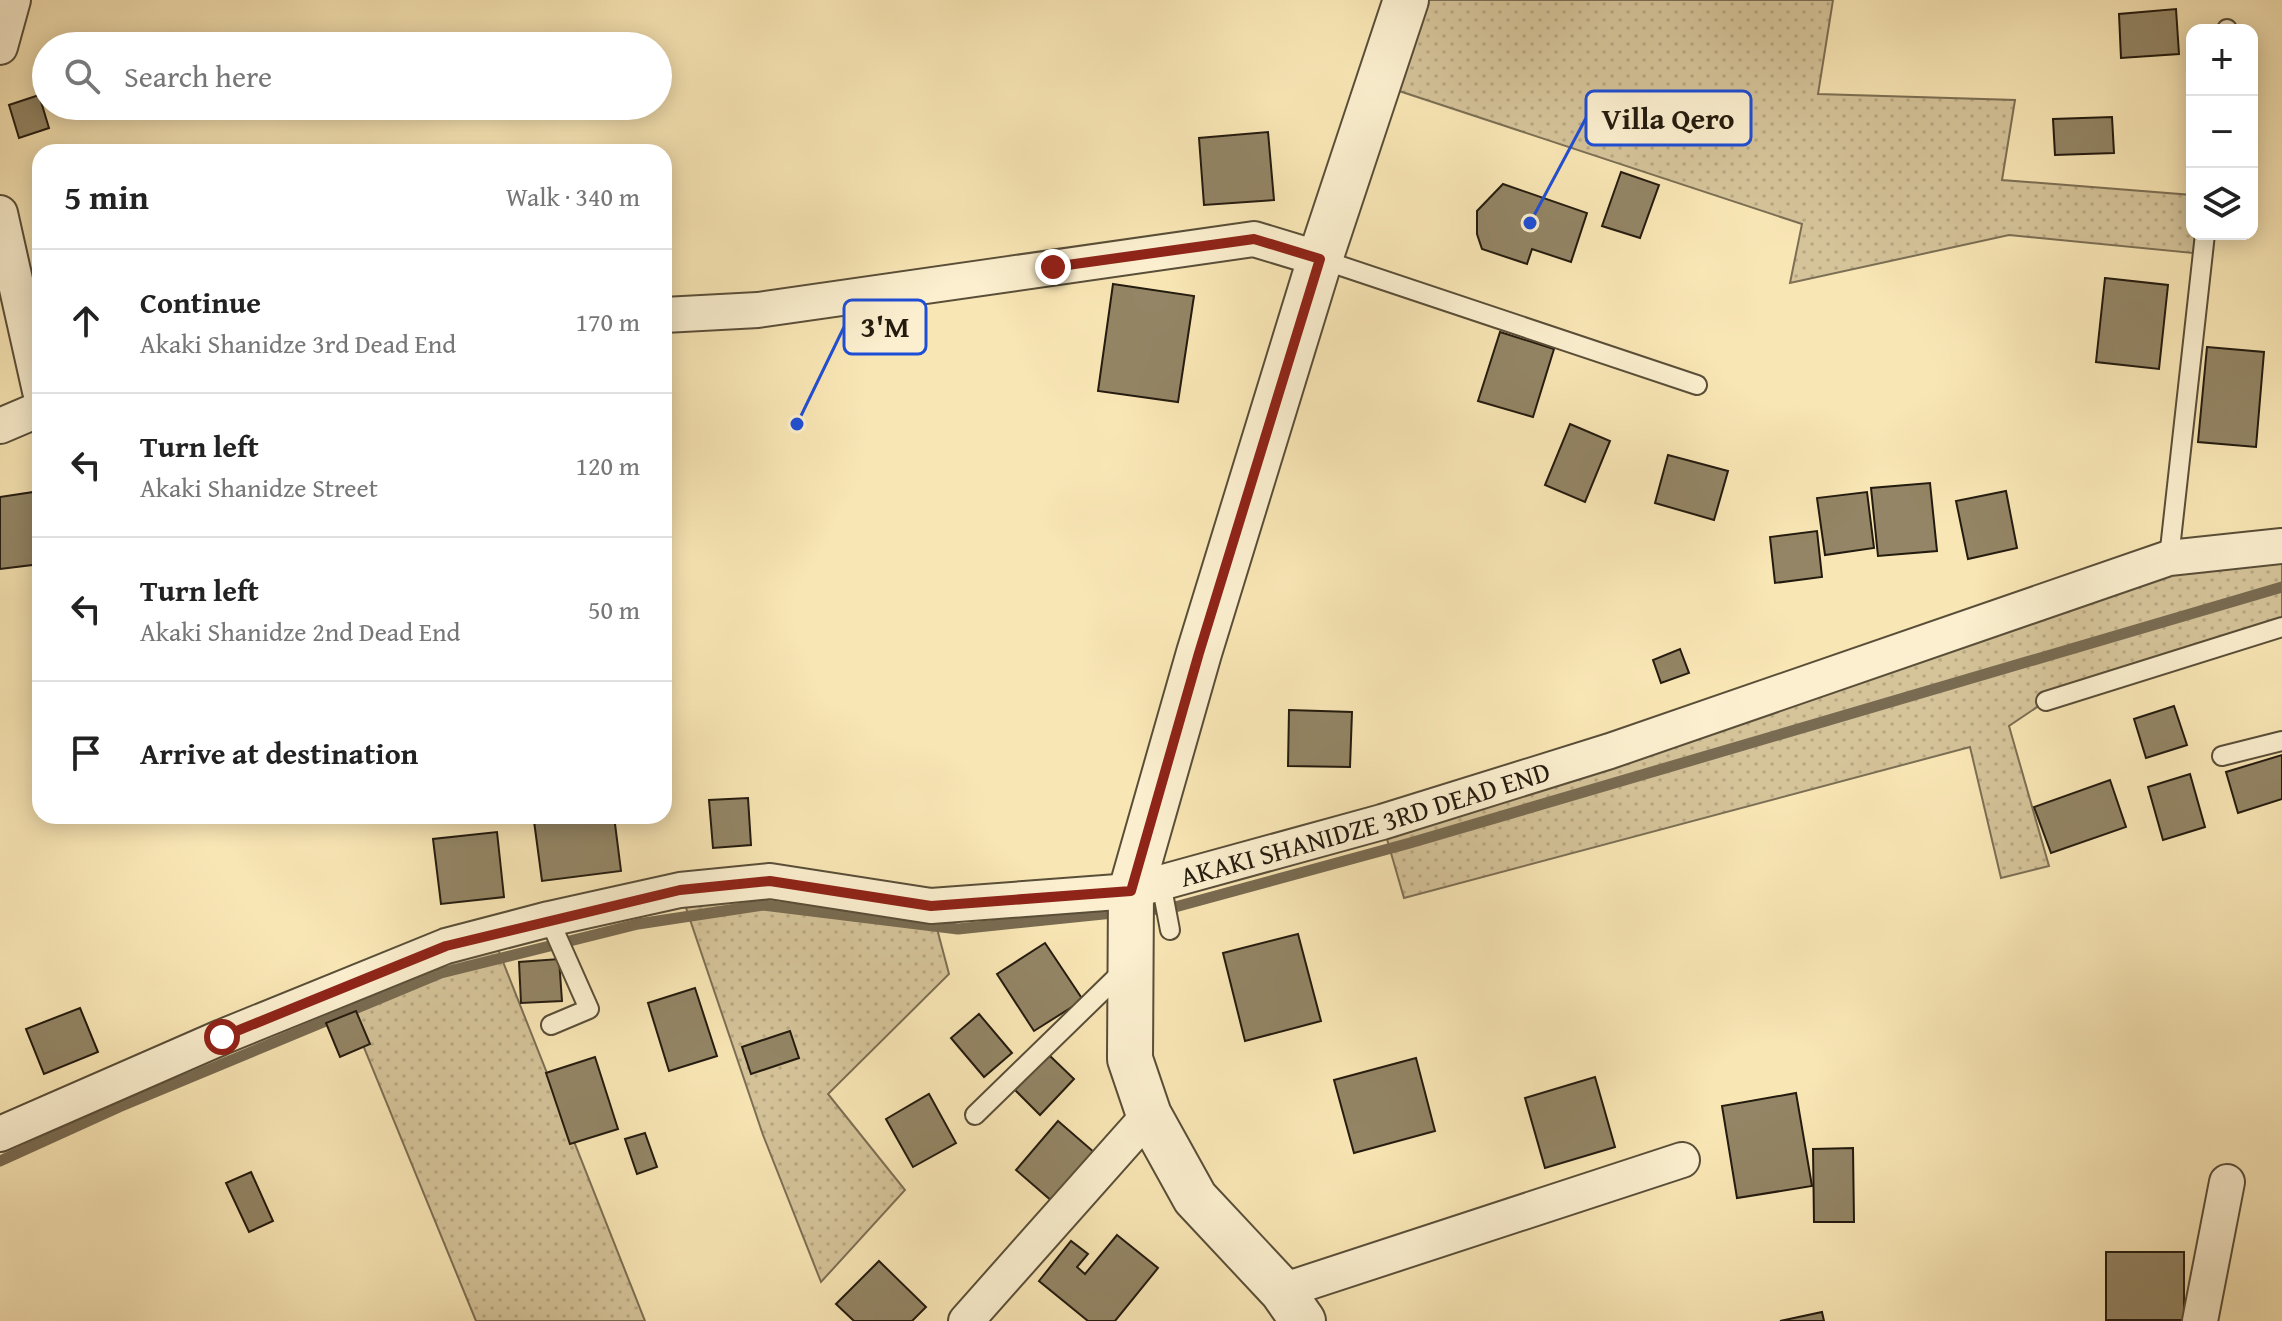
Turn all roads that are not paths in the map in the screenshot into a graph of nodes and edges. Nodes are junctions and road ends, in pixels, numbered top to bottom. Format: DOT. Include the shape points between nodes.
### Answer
graph roads {
  1 [pos="13,0"];
  2 [pos="1406,0"];
  3 [pos="0,47"];
  4 [pos="0,213"];
  5 [pos="2204,240"];
  6 [pos="1320,259"];
  7 [pos="672,315"];
  8 [pos="32,355"];
  9 [pos="1697,385"];
  10 [pos="32,412"];
  11 [pos="0,426"];
  12 [pos="2282,546"];
  13 [pos="2169,558"];
  14 [pos="2282,627"];
  15 [pos="2046,701"];
  16 [pos="2282,741"];
  17 [pos="2222,756"];
  18 [pos="1146,887"];
  19 [pos="549,919"];
  20 [pos="1170,930"];
  21 [pos="1129,965"];
  22 [pos="551,1025"];
  23 [pos="975,1115"];
  24 [pos="1149,1115"];
  25 [pos="0,1134"];
  26 [pos="1682,1160"];
  27 [pos="2227,1182"];
  28 [pos="1292,1306"];
  29 [pos="966,1321"];
  30 [pos="2200,1321"];
  1 -- 3 [label="street"];
  2 -- 6 [label="street"];
  4 -- 8 [label="street"];
  5 -- 13 [label="lane"];
  6 -- 7 [label="street" via="1254,239 758,310"];
  6 -- 9 [label="lane"];
  6 -- 18 [label="street" via="1199,653"];
  10 -- 11 [label="street"];
  12 -- 13 [label="street, AKAKI SHANIDZE 3RD DEAD END"];
  13 -- 18 [label="street, AKAKI SHANIDZE 3RD DEAD END" via="1610,751 1382,822"];
  14 -- 15 [label="lane"];
  16 -- 17 [label="lane"];
  18 -- 19 [label="street, AKAKI SHANIDZE 3RD DEAD END" via="931,906 770,881 680,890"];
  18 -- 20 [label="lane"];
  18 -- 21 [label="street"];
  19 -- 22 [label="lane" via="589,1009"];
  19 -- 25 [label="street, AKAKI SHANIDZE 3RD DEAD END" via="446,946"];
  21 -- 23 [label="lane"];
  21 -- 24 [label="street" via="1130,1059"];
  24 -- 28 [label="street" via="1195,1198"];
  24 -- 29 [label="street"];
  26 -- 28 [label="street"];
  27 -- 30 [label="street"];
}
